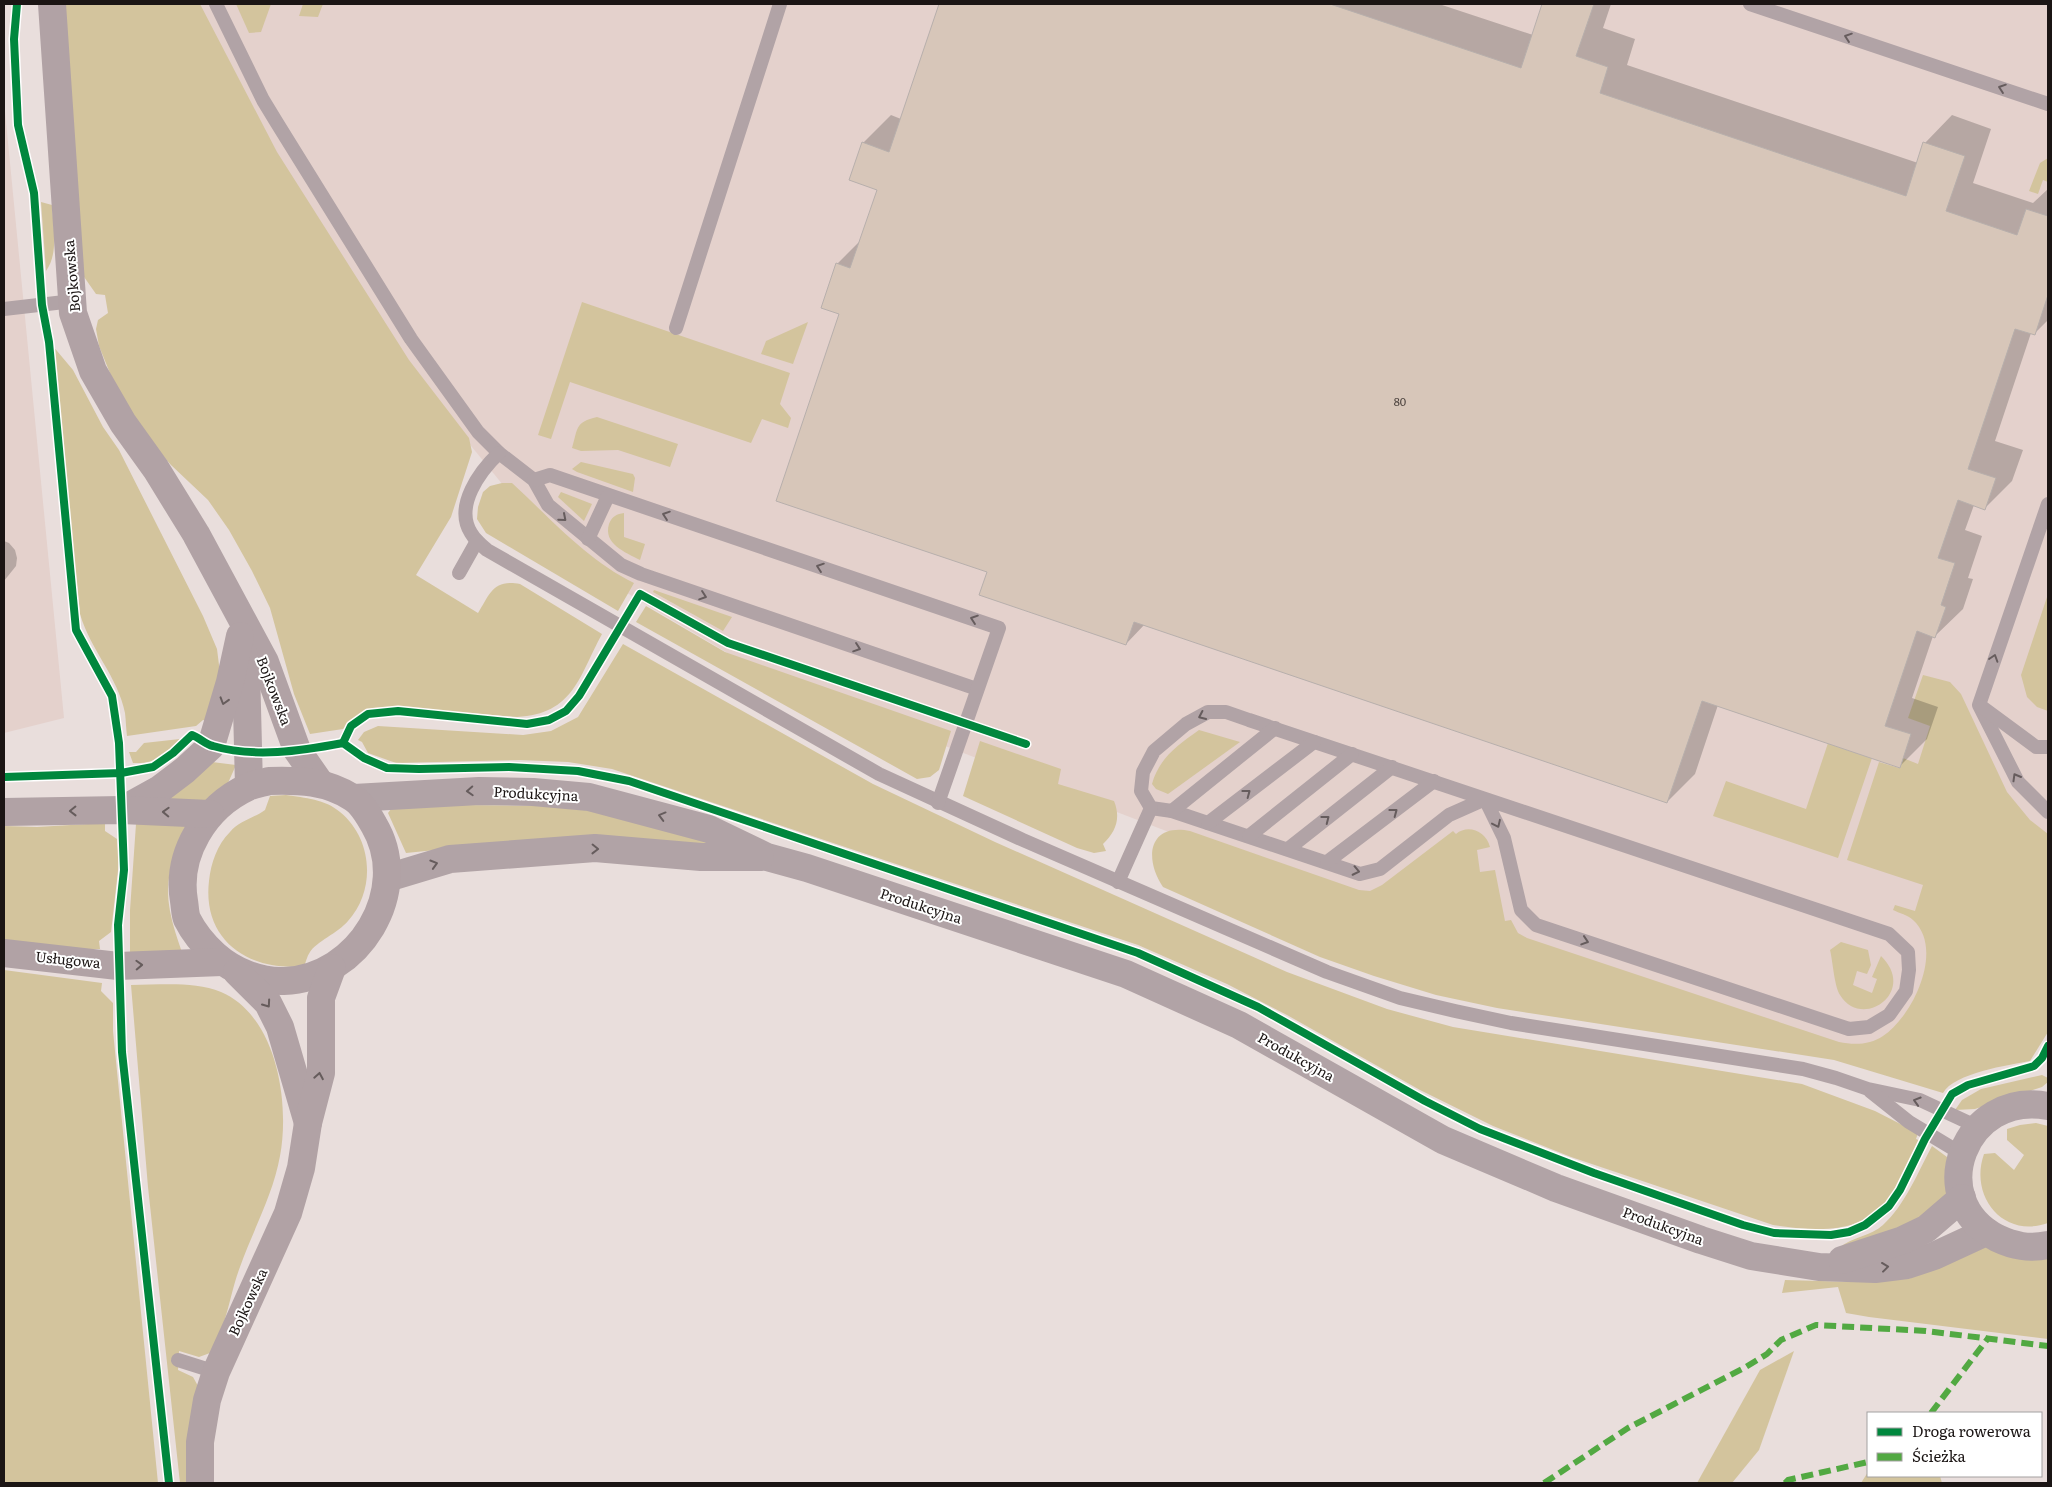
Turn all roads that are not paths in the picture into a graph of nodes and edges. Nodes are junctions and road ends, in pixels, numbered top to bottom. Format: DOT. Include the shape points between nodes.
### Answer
graph roads {
  1 [pos="52,4"];
  2 [pos="216,4"];
  3 [pos="780,4"];
  4 [pos="1750,4"];
  5 [pos="2048,104"];
  6 [pos="73,301"];
  7 [pos="4,309"];
  8 [pos="676,328"];
  9 [pos="499,453"];
  10 [pos="534,480"];
  11 [pos="608,496"];
  12 [pos="2048,504"];
  13 [pos="588,539"];
  14 [pos="477,541"];
  15 [pos="458,573"];
  16 [pos="231,598"];
  17 [pos="240,636"];
  18 [pos="977,689"];
  19 [pos="1979,705"];
  20 [pos="1275,728"];
  21 [pos="1314,742"];
  22 [pos="2048,747"];
  23 [pos="1352,754"];
  24 [pos="1392,768"];
  25 [pos="1434,782"];
  26 [pos="320,783"];
  27 [pos="249,786"];
  28 [pos="354,798"];
  29 [pos="1485,799"];
  30 [pos="938,803"];
  31 [pos="1151,808"];
  32 [pos="122,810"];
  33 [pos="1172,811"];
  34 [pos="4,812"];
  35 [pos="2048,812"];
  36 [pos="210,814"];
  37 [pos="1208,823"];
  38 [pos="1249,836"];
  39 [pos="1288,849"];
  40 [pos="767,857"];
  41 [pos="1327,862"];
  42 [pos="387,878"];
  43 [pos="1118,882"];
  44 [pos="4,953"];
  45 [pos="228,965"];
  46 [pos="332,968"];
  47 [pos="1868,1089"];
  48 [pos="2047,1104"];
  49 [pos="308,1123"];
  50 [pos="1978,1128"];
  51 [pos="1962,1154"];
  52 [pos="1962,1198"];
  53 [pos="1986,1232"];
  54 [pos="2048,1245"];
  55 [pos="1819,1266"];
  56 [pos="178,1360"];
  57 [pos="216,1372"];
  58 [pos="200,1483"];
  1 -- 6 [label="street, Bojkowska"];
  2 -- 9 [label="lane" via="263,100 411,339 478,432"];
  3 -- 8 [label="lane"];
  5 -- 4 [label="lane, one-way"];
  6 -- 7 [label="lane"];
  6 -- 16 [label="street, Bojkowska" via="73,313 93,371 196,534"];
  9 -- 10 [label="lane"];
  9 -- 14 [label="lane" via="475,484 466,508 470,532"];
  10 -- 11 [label="lane" via="550,476"];
  10 -- 13 [label="lane, one-way" via="548,505"];
  11 -- 13 [label="lane"];
  18 -- 11 [label="lane, one-way" via="998,628"];
  19 -- 12 [label="lane, one-way"];
  13 -- 18 [label="lane, one-way" via="622,565 658,581"];
  14 -- 15 [label="lane"];
  14 -- 30 [label="lane" via="496,555 878,774"];
  16 -- 17 [label="street, Bojkowska"];
  16 -- 26 [label="street, Bojkowska" via="265,662 297,750"];
  17 -- 27 [label="street, Bojkowska" via="246,668"];
  17 -- 32 [label="street, one-way" via="210,746 160,789"];
  18 -- 30 [label="lane"];
  19 -- 22 [label="lane" via="2036,747"];
  35 -- 19 [label="lane, one-way" via="2018,782"];
  20 -- 21 [label="lane"];
  20 -- 31 [label="lane, one-way" via="1226,712 1208,712 1186,724 1154,751 1143,772 1141,792"];
  20 -- 33 [label="lane"];
  21 -- 23 [label="lane"];
  37 -- 21 [label="lane, one-way"];
  23 -- 24 [label="lane"];
  23 -- 38 [label="lane"];
  24 -- 25 [label="lane"];
  39 -- 24 [label="lane, one-way"];
  25 -- 29 [label="lane"];
  41 -- 25 [label="lane, one-way"];
  26 -- 27 [label="street" via="269,781"];
  26 -- 28 [label="street"];
  27 -- 36 [label="street, Bojkowska"];
  40 -- 28 [label="street, Produkcyjna, one-way" via="710,829 588,797 479,791"];
  28 -- 42 [label="street" via="379,834 385,853"];
  29 -- 29 [label="lane, one-way" via="1504,838 1521,910 1536,925 1849,1029 1869,1027 1889,1015 1906,991 1910,970 1908,952 1889,934"];
  41 -- 29 [label="lane, one-way" via="1360,874 1380,869 1449,815"];
  30 -- 43 [label="lane"];
  31 -- 33 [label="lane"];
  31 -- 43 [label="lane"];
  32 -- 34 [label="street, one-way"];
  36 -- 32 [label="street, one-way"];
  33 -- 37 [label="lane"];
  36 -- 45 [label="street, Bojkowska" via="193,840 184,864 182,890 186,918 201,942"];
  37 -- 38 [label="lane"];
  38 -- 39 [label="lane"];
  39 -- 41 [label="lane"];
  42 -- 40 [label="street, Produkcyjna, one-way" via="450,859 595,848 702,857"];
  40 -- 55 [label="street, Produkcyjna" via="1126,974 1239,1025 1443,1140 1556,1188 1751,1256"];
  42 -- 46 [label="street" via="380,914 355,948"];
  43 -- 47 [label="lane" via="1290,958 1400,998 1511,1023 1778,1064"];
  44 -- 45 [label="street, Usługowa, one-way" via="118,966"];
  45 -- 46 [label="street" via="258,978 283,981 309,977"];
  45 -- 49 [label="street, Bojkowska, one-way" via="268,1003 280,1027"];
  49 -- 46 [label="street, Bojkowska, one-way" via="321,1073 322,998"];
  50 -- 47 [label="lane, one-way" via="1920,1100"];
  47 -- 51 [label="lane" via="1909,1122"];
  48 -- 50 [label="street" via="2012,1106 1991,1116"];
  49 -- 57 [label="street, Bojkowska" via="301,1168 288,1213"];
  50 -- 51 [label="street" via="1968,1139"];
  51 -- 52 [label="street" via="1959,1167"];
  52 -- 53 [label="street" via="1973,1219"];
  52 -- 55 [label="street, Produkcyjna" via="1926,1229 1873,1250"];
  53 -- 54 [label="street" via="2012,1245 2036,1248"];
  55 -- 53 [label="street, Produkcyjna, one-way" via="1874,1269 1907,1264 1934,1256"];
  56 -- 57 [label="lane"];
  57 -- 58 [label="street, Bojkowska" via="207,1400 200,1442"];
}
